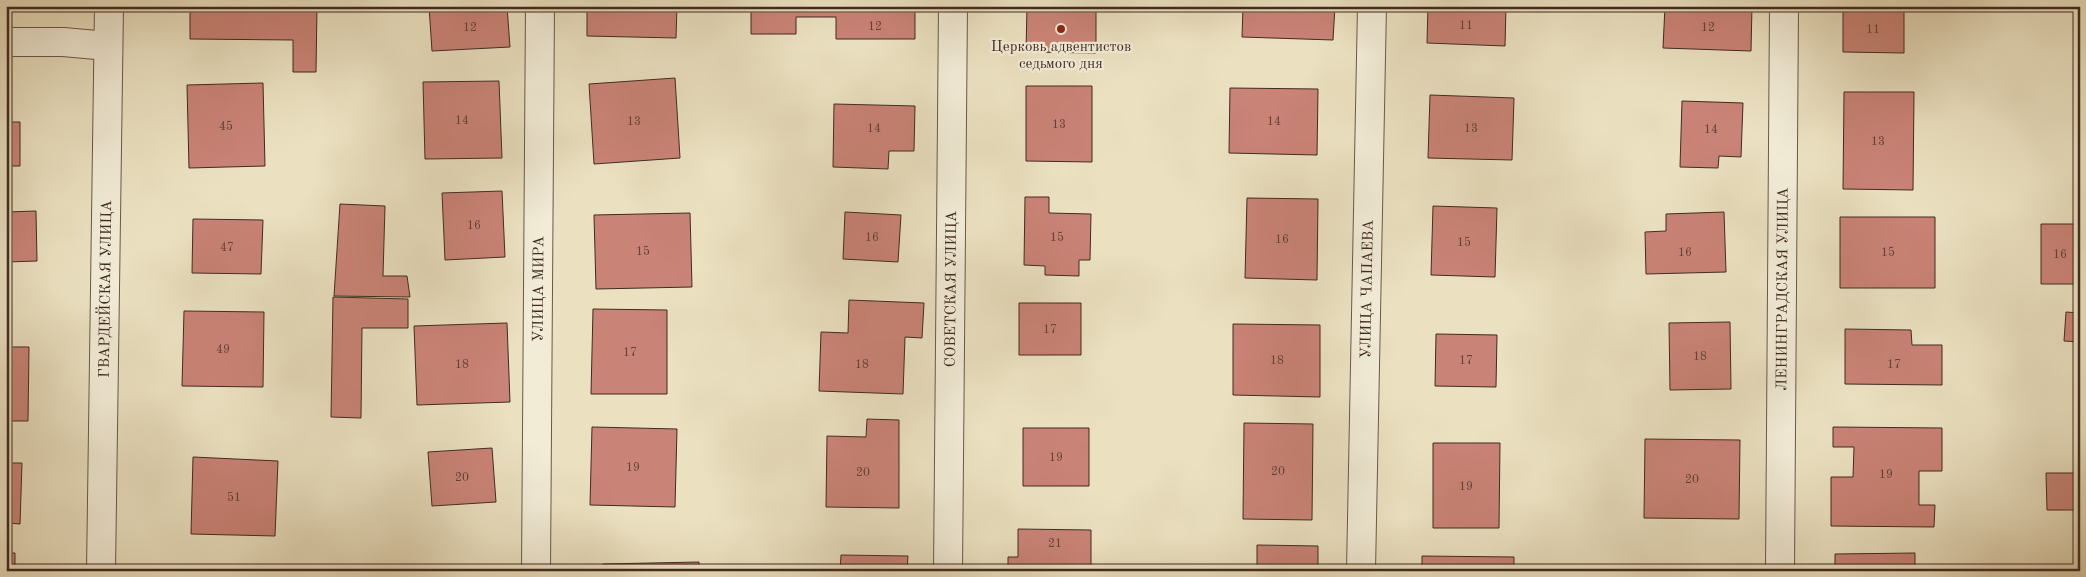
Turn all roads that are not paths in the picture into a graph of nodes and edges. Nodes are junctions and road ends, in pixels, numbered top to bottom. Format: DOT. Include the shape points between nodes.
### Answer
graph roads {
  1 [pos="109,6"];
  2 [pos="540,6"];
  3 [pos="953,6"];
  4 [pos="1372,6"];
  5 [pos="1784,6"];
  6 [pos="6,42"];
  7 [pos="108,46"];
  8 [pos="101,571"];
  9 [pos="536,571"];
  10 [pos="948,571"];
  11 [pos="1362,571"];
  12 [pos="1780,571"];
  1 -- 7 [label="street, ГВАРДЕЙСКАЯ УЛИЦА"];
  2 -- 9 [label="street, УЛИЦА МИРА"];
  3 -- 10 [label="street, СОВЕТСКАЯ УЛИЦА"];
  4 -- 11 [label="street, УЛИЦА ЧАПАЕВА"];
  5 -- 12 [label="street, ЛЕНИНГРАДСКАЯ УЛИЦА"];
  6 -- 7 [label="street"];
  7 -- 8 [label="street, ГВАРДЕЙСКАЯ УЛИЦА"];
}
